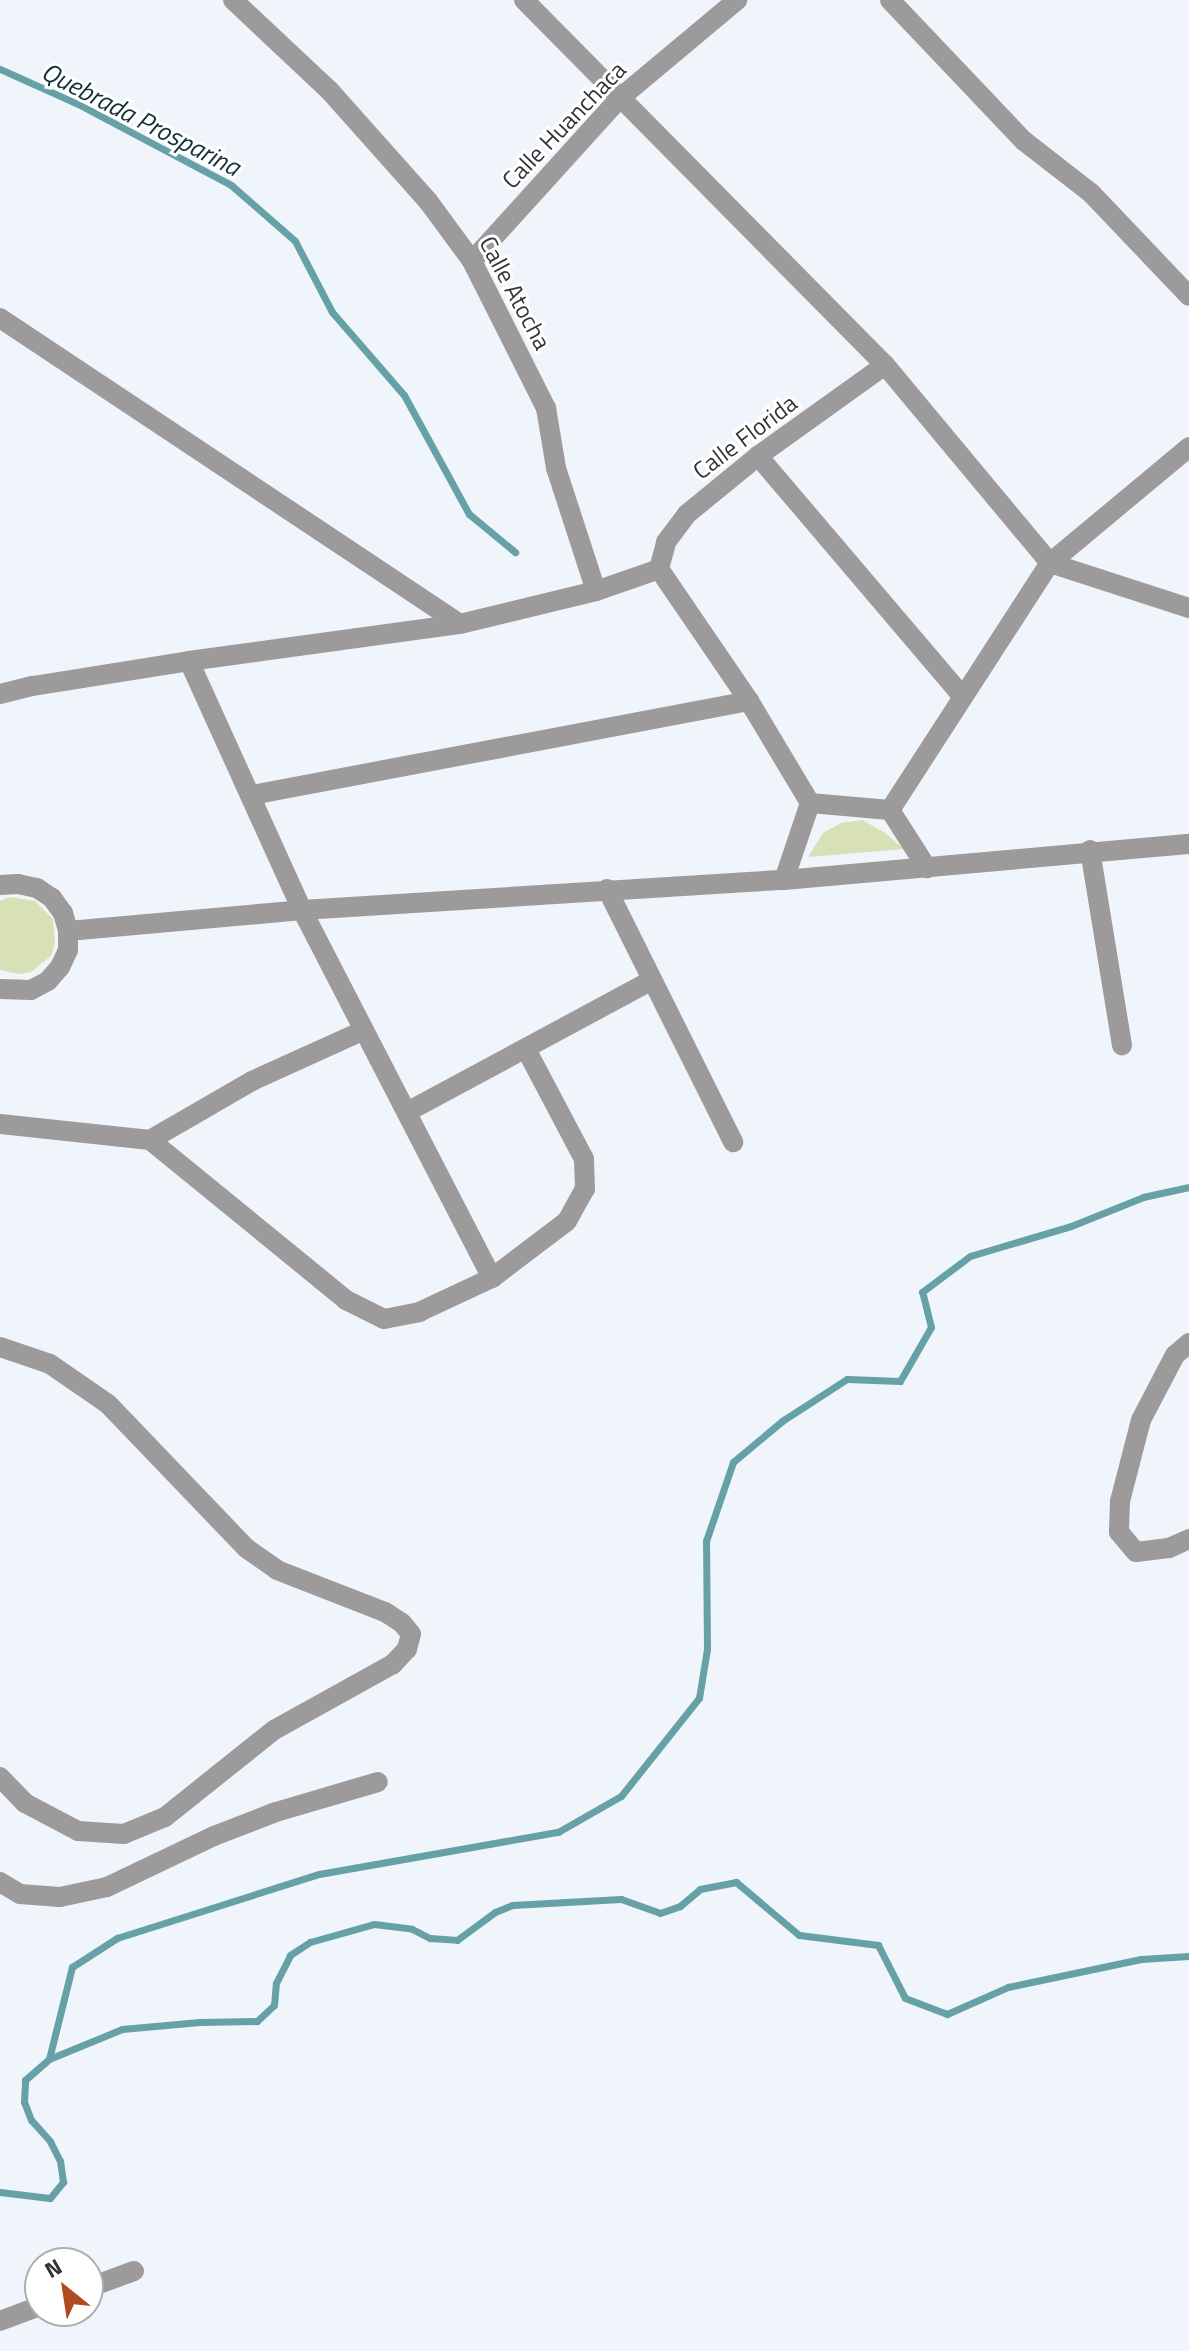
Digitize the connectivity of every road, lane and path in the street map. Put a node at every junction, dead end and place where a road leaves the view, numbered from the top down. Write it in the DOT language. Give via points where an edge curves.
graph roads {
  1 [pos="233,0"];
  2 [pos="524,0"];
  3 [pos="737,0"];
  4 [pos="890,0"];
  5 [pos="620,98"];
  6 [pos="472,261"];
  7 [pos="1189,296"];
  8 [pos="0,318"];
  9 [pos="885,365"];
  10 [pos="1189,447"];
  11 [pos="758,456"];
  12 [pos="1050,563"];
  13 [pos="659,569"];
  14 [pos="596,591"];
  15 [pos="1189,608"];
  16 [pos="460,624"];
  17 [pos="189,661"];
  18 [pos="0,694"];
  19 [pos="963,697"];
  20 [pos="749,701"];
  21 [pos="252,795"];
  22 [pos="810,803"];
  23 [pos="890,810"];
  24 [pos="1189,844"];
  25 [pos="1090,850"];
  26 [pos="927,868"];
  27 [pos="784,880"];
  28 [pos="0,885"];
  29 [pos="607,889"];
  30 [pos="302,910"];
  31 [pos="68,931"];
  32 [pos="650,981"];
  33 [pos="0,989"];
  34 [pos="362,1031"];
  35 [pos="1122,1045"];
  36 [pos="526,1049"];
  37 [pos="407,1112"];
  38 [pos="0,1124"];
  39 [pos="150,1140"];
  40 [pos="733,1142"];
  41 [pos="492,1278"];
  42 [pos="1189,1343"];
  43 [pos="0,1347"];
  44 [pos="1189,1539"];
  45 [pos="0,1777"];
  46 [pos="378,1782"];
  47 [pos="0,1882"];
  48 [pos="134,2271"];
  49 [pos="104,2282"];
  50 [pos="24,2312"];
  51 [pos="0,2321"];
  1 -- 6 [label="street, Calle Atocha" via="329,90 428,201"];
  2 -- 5 [label="street"];
  3 -- 5 [label="street, Calle Huanchaca"];
  4 -- 7 [label="street" via="1024,141 1091,193"];
  5 -- 6 [label="street, Calle Huanchaca"];
  5 -- 9 [label="street"];
  6 -- 14 [label="street, Calle Atocha" via="546,408 556,468"];
  8 -- 16 [label="street"];
  9 -- 11 [label="street, Calle Florida"];
  9 -- 12 [label="street"];
  10 -- 12 [label="street"];
  11 -- 13 [label="street, Calle Florida" via="687,514 666,542"];
  11 -- 19 [label="street"];
  12 -- 15 [label="street"];
  12 -- 19 [label="street"];
  13 -- 14 [label="street"];
  13 -- 20 [label="street"];
  14 -- 16 [label="street"];
  16 -- 17 [label="street"];
  17 -- 18 [label="street"];
  17 -- 21 [label="street"];
  19 -- 23 [label="street"];
  20 -- 21 [label="street"];
  20 -- 22 [label="street"];
  21 -- 30 [label="street"];
  22 -- 23 [label="street"];
  22 -- 27 [label="street"];
  23 -- 26 [label="street"];
  24 -- 25 [label="street"];
  25 -- 26 [label="street"];
  25 -- 35 [label="street"];
  26 -- 27 [label="street"];
  27 -- 29 [label="street"];
  28 -- 31 [label="street" via="37,888 52,898"];
  29 -- 30 [label="street"];
  29 -- 32 [label="street"];
  30 -- 31 [label="street"];
  30 -- 34 [label="street"];
  31 -- 33 [label="street" via="68,950 48,981 31,990"];
  32 -- 36 [label="street"];
  32 -- 40 [label="street"];
  34 -- 37 [label="street"];
  34 -- 39 [label="street" via="252,1081"];
  36 -- 37 [label="street"];
  36 -- 41 [label="street" via="584,1159 585,1189 567,1221"];
  37 -- 41 [label="street"];
  38 -- 39 [label="street"];
  39 -- 41 [label="street" via="346,1300 384,1319 419,1312"];
  42 -- 44 [label="street" via="1175,1355 1141,1420 1120,1501 1119,1532 1136,1552"];
  43 -- 45 [label="street" via="50,1364 108,1404 246,1548 277,1570 385,1612 411,1634 407,1649 393,1664 274,1730 165,1817 124,1834 78,1831 25,1803"];
  46 -- 47 [label="street" via="226,1831 107,1887 60,1897 20,1894"];
  48 -- 49 [label="street"];
  50 -- 51 [label="street"];
}
